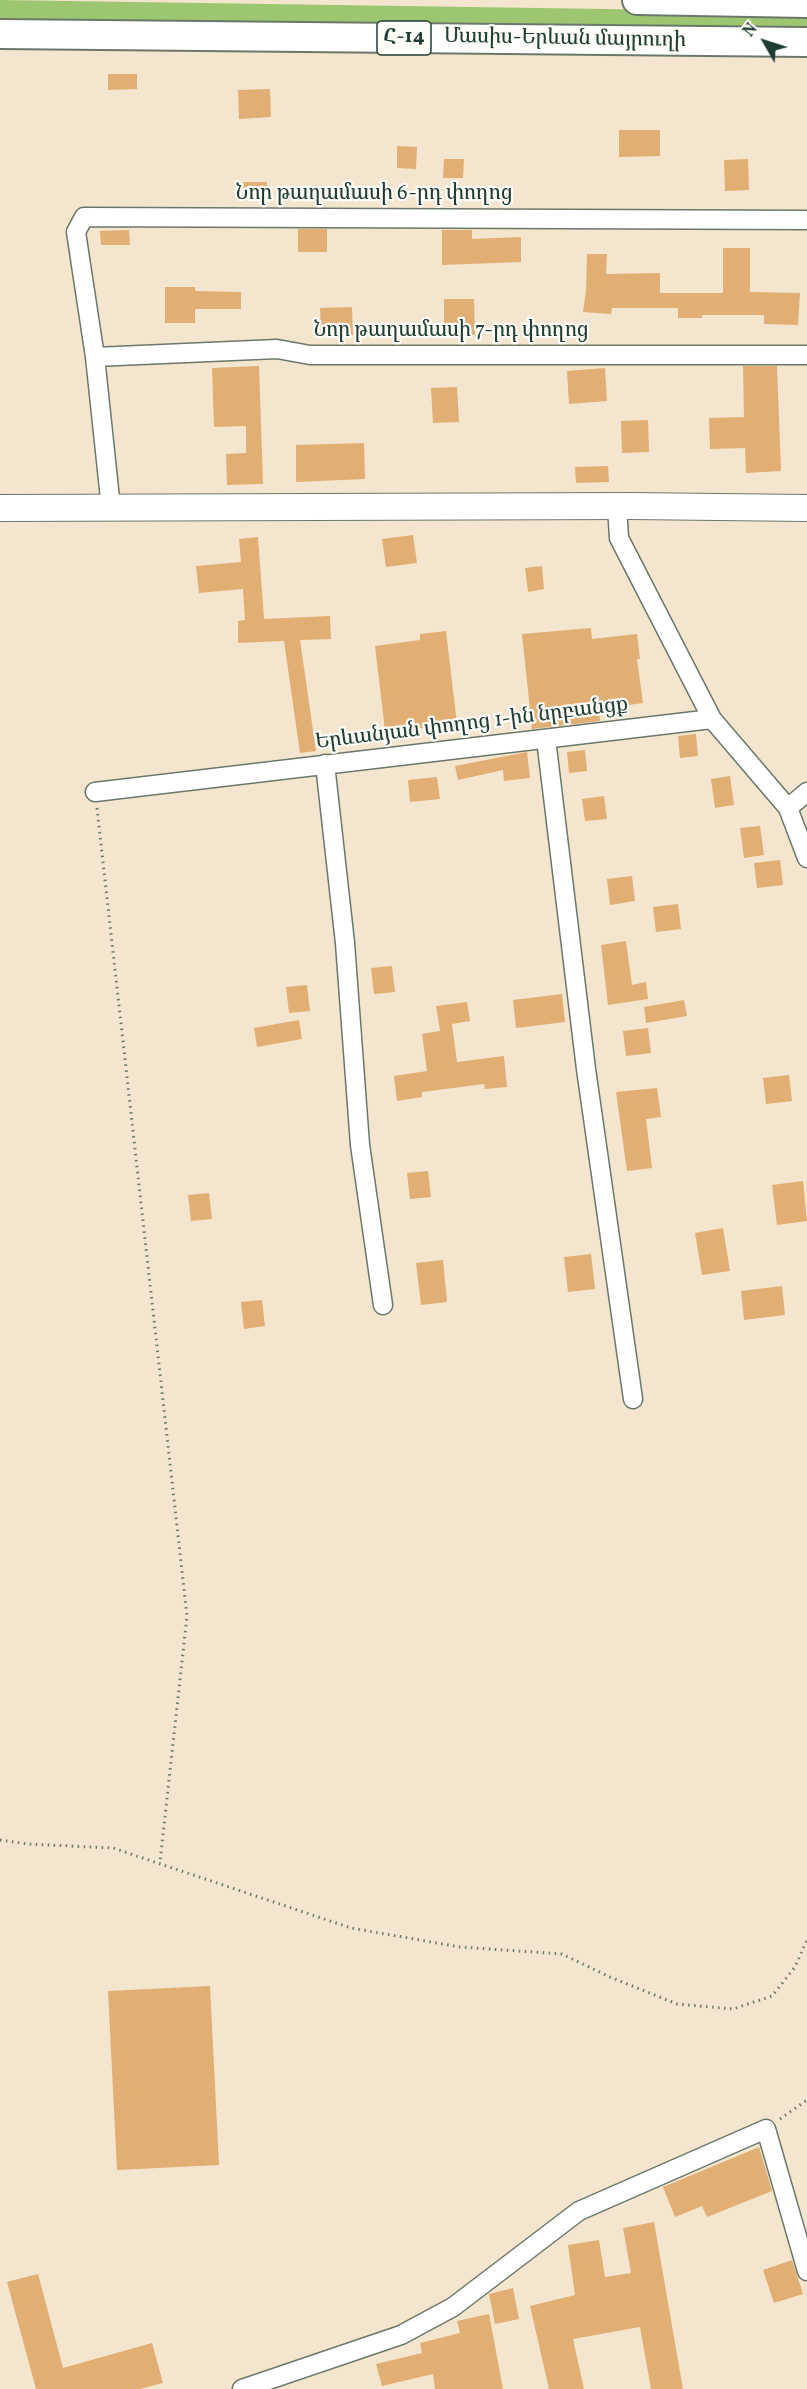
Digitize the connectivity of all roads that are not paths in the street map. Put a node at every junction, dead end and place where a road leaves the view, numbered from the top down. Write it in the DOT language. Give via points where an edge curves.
graph roads {
  1 [pos="637,0"];
  2 [pos="807,3"];
  3 [pos="0,34"];
  4 [pos="807,42"];
  5 [pos="807,219"];
  6 [pos="807,355"];
  7 [pos="95,357"];
  8 [pos="617,506"];
  9 [pos="0,508"];
  10 [pos="111,508"];
  11 [pos="807,508"];
  12 [pos="712,719"];
  13 [pos="546,739"];
  14 [pos="325,764"];
  15 [pos="95,792"];
  16 [pos="807,792"];
  17 [pos="788,808"];
  18 [pos="807,858"];
  19 [pos="383,1305"];
  20 [pos="633,1399"];
  21 [pos="807,2271"];
  22 [pos="242,2389"];
  1 -- 2 [label="main road, Մասիս-Երևան մայրուղի"];
  3 -- 4 [label="main road, Մասիս-Երևան մայրուղի / Հ-14"];
  5 -- 7 [label="street, Նոր թաղամասի 6-րդ փողոց" via="84,217 76,232"];
  6 -- 7 [label="street, Նոր թաղամասի 7-րդ փողոց" via="310,355 277,350"];
  7 -- 10 [label="street"];
  8 -- 10 [label="main road"];
  8 -- 11 [label="main road"];
  8 -- 12 [label="street" via="619,538"];
  9 -- 10 [label="main road"];
  12 -- 13 [label="street, Երևանյան փողոց 1-ին նրբանցք"];
  12 -- 17 [label="street"];
  13 -- 14 [label="street, Երևանյան փողոց 1-ին նրբանցք"];
  13 -- 20 [label="street" via="586,1069"];
  14 -- 15 [label="street, Երևանյան փողոց 1-ին նրբանցք"];
  14 -- 19 [label="street" via="345,943 360,1145"];
  16 -- 17 [label="street"];
  17 -- 18 [label="street"];
  21 -- 22 [label="street" via="766,2129 579,2211 453,2307 401,2336"];
}
